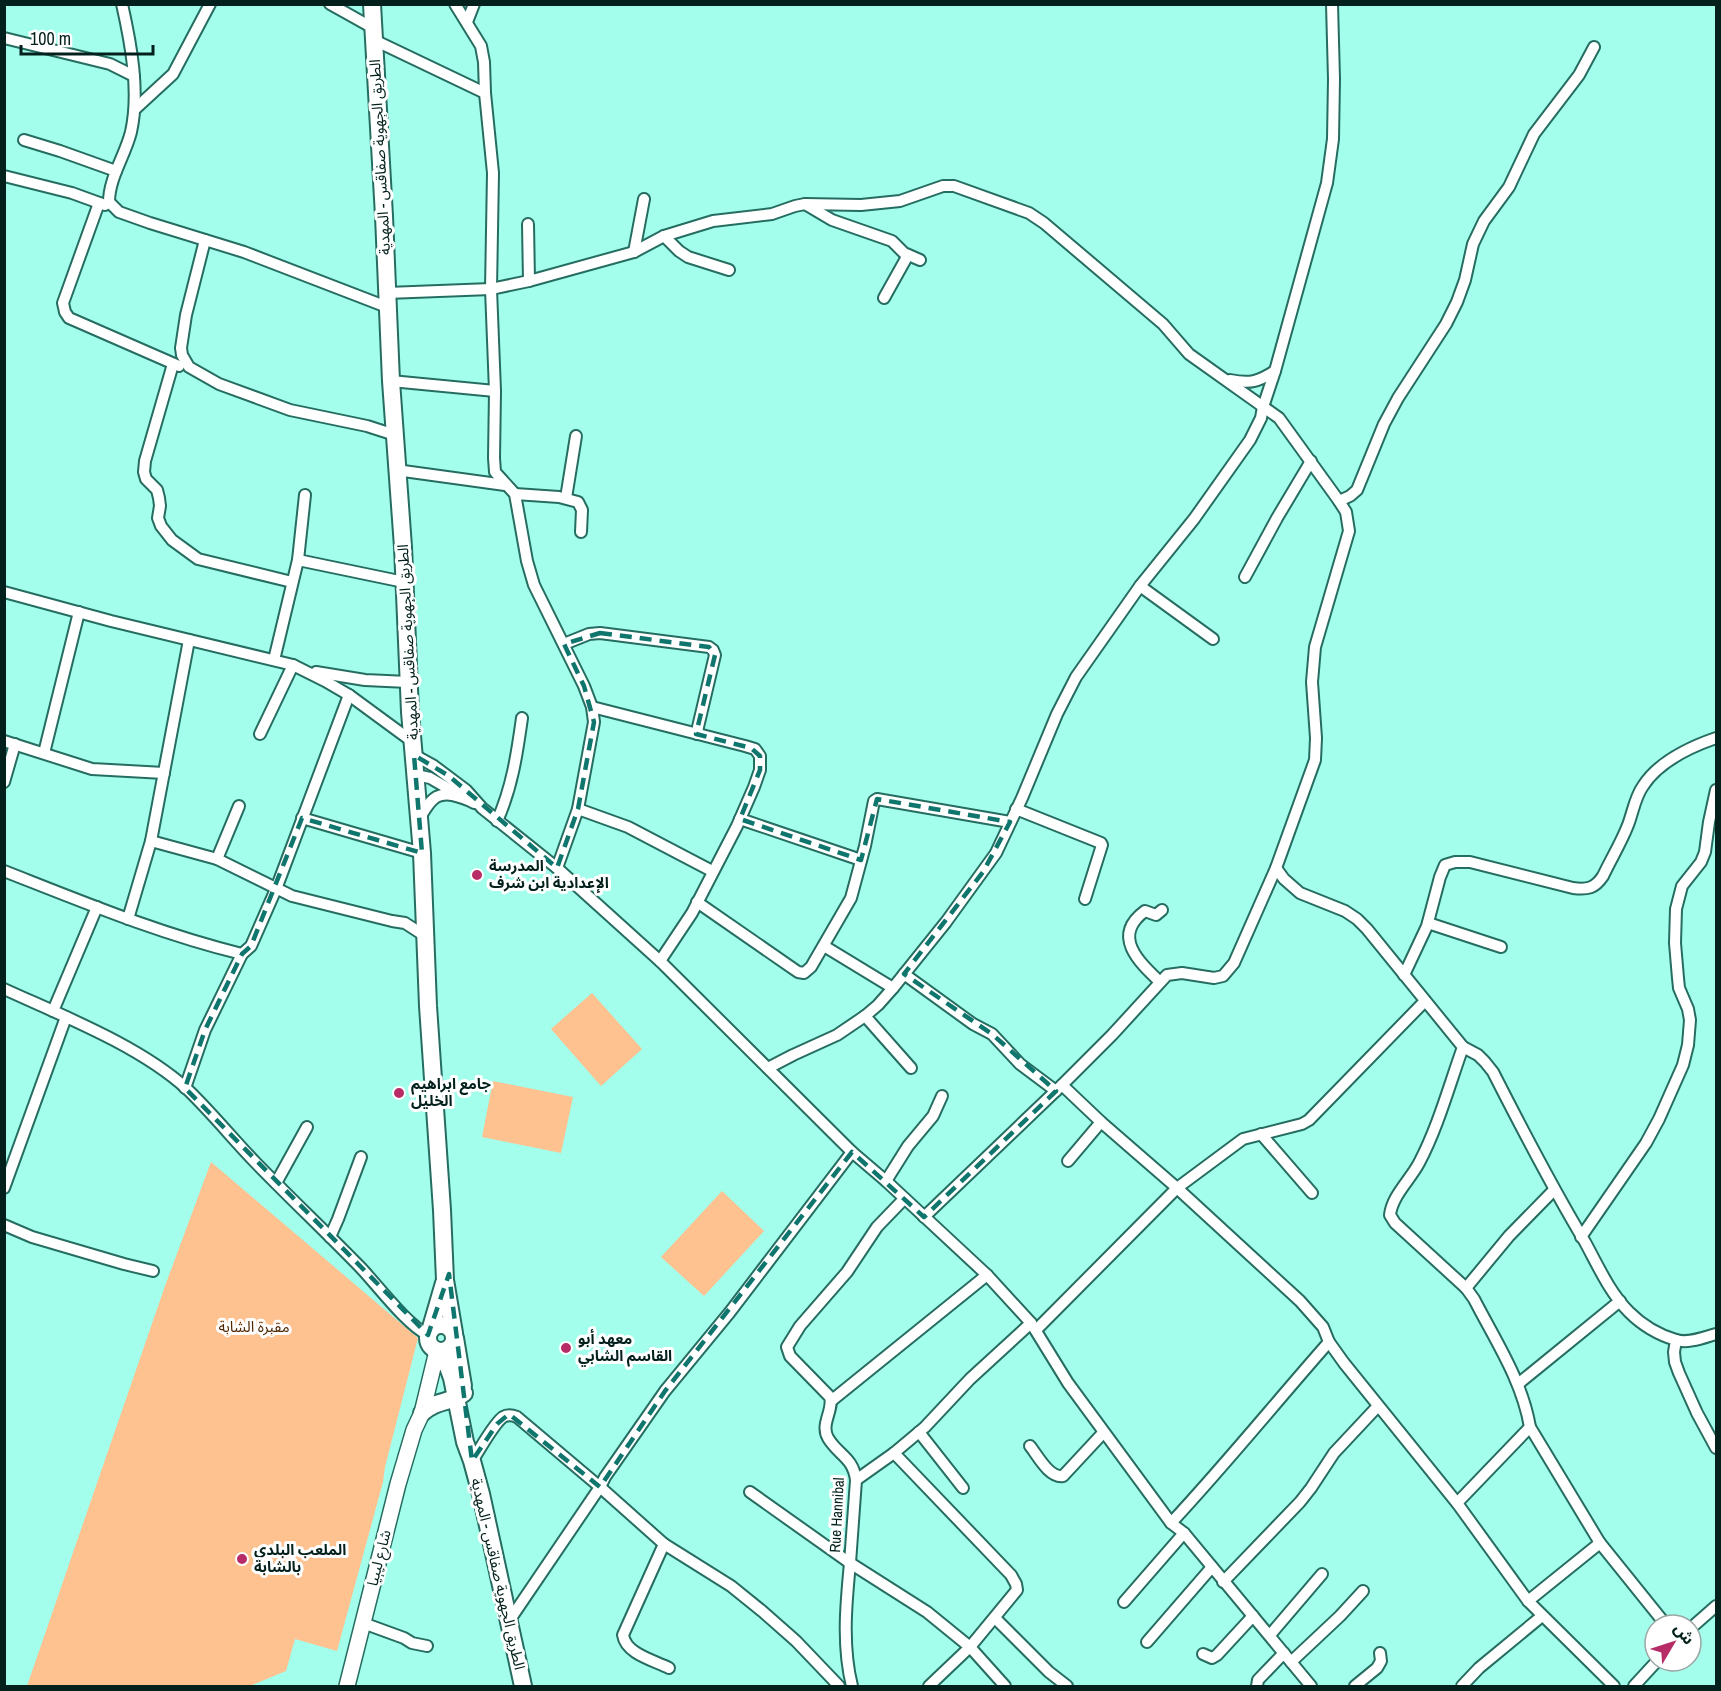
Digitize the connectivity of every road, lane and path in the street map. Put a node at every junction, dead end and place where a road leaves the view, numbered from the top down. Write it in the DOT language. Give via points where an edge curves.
graph roads {
  1 [pos="122,4"];
  2 [pos="210,4"];
  3 [pos="330,4"];
  4 [pos="372,4"];
  5 [pos="455,4"];
  6 [pos="474,4"];
  7 [pos="1332,4"];
  8 [pos="467,22"];
  9 [pos="373,34"];
  10 [pos="4,38"];
  11 [pos="1594,47"];
  12 [pos="134,76"];
  13 [pos="485,93"];
  14 [pos="135,109"];
  15 [pos="24,140"];
  16 [pos="116,171"];
  17 [pos="4,176"];
  18 [pos="644,199"];
  19 [pos="99,203"];
  20 [pos="805,204"];
  21 [pos="114,208"];
  22 [pos="528,224"];
  23 [pos="664,236"];
  24 [pos="205,240"];
  25 [pos="634,252"];
  26 [pos="908,255"];
  27 [pos="920,260"];
  28 [pos="729,270"];
  29 [pos="528,281"];
  30 [pos="491,288"];
  31 [pos="884,298"];
  32 [pos="387,300"];
  33 [pos="173,364"];
  34 [pos="1275,371"];
  35 [pos="197,372"];
  36 [pos="1226,380"];
  37 [pos="391,381"];
  38 [pos="495,391"];
  39 [pos="1263,407"];
  40 [pos="395,435"];
  41 [pos="576,436"];
  42 [pos="1311,461"];
  43 [pos="396,470"];
  44 [pos="505,485"];
  45 [pos="515,494"];
  46 [pos="306,495"];
  47 [pos="566,498"];
  48 [pos="1339,501"];
  49 [pos="581,532"];
  50 [pos="298,560"];
  51 [pos="1245,577"];
  52 [pos="292,582"];
  53 [pos="404,582"];
  54 [pos="1140,586"];
  55 [pos="4,592"];
  56 [pos="79,612"];
  57 [pos="1213,639"];
  58 [pos="189,640"];
  59 [pos="564,644"];
  60 [pos="274,660"];
  61 [pos="293,665"];
  62 [pos="304,670"];
  63 [pos="408,682"];
  64 [pos="349,695"];
  65 [pos="592,707"];
  66 [pos="522,718"];
  67 [pos="260,734"];
  68 [pos="698,734"];
  69 [pos="1716,738"];
  70 [pos="10,742"];
  71 [pos="413,748"];
  72 [pos="44,753"];
  73 [pos="164,773"];
  74 [pos="416,775"];
  75 [pos="4,782"];
  76 [pos="1716,790"];
  77 [pos="465,798"];
  78 [pos="239,806"];
  79 [pos="482,808"];
  80 [pos="578,809"];
  81 [pos="1016,809"];
  82 [pos="302,818"];
  83 [pos="419,819"];
  84 [pos="740,819"];
  85 [pos="497,821"];
  86 [pos="1010,822"];
  87 [pos="151,841"];
  88 [pos="422,853"];
  89 [pos="217,859"];
  90 [pos="861,860"];
  91 [pos="558,868"];
  92 [pos="1276,868"];
  93 [pos="4,871"];
  94 [pos="712,871"];
  95 [pos="276,889"];
  96 [pos="1085,899"];
  97 [pos="697,902"];
  98 [pos="97,907"];
  99 [pos="1162,910"];
  100 [pos="128,919"];
  101 [pos="1428,922"];
  102 [pos="425,936"];
  103 [pos="824,946"];
  104 [pos="1501,947"];
  105 [pos="242,954"];
  106 [pos="660,961"];
  107 [pos="904,974"];
  108 [pos="1404,975"];
  109 [pos="1160,982"];
  110 [pos="892,988"];
  111 [pos="4,989"];
  112 [pos="1425,1001"];
  113 [pos="53,1011"];
  114 [pos="865,1016"];
  115 [pos="66,1017"];
  116 [pos="1463,1047"];
  117 [pos="768,1068"];
  118 [pos="911,1068"];
  119 [pos="185,1088"];
  120 [pos="1059,1088"];
  121 [pos="942,1096"];
  122 [pos="1101,1122"];
  123 [pos="308,1127"];
  124 [pos="1261,1134"];
  125 [pos="852,1152"];
  126 [pos="361,1157"];
  127 [pos="1068,1161"];
  128 [pos="886,1181"];
  129 [pos="276,1183"];
  130 [pos="4,1188"];
  131 [pos="1177,1188"];
  132 [pos="1554,1190"];
  133 [pos="1312,1193"];
  134 [pos="904,1199"];
  135 [pos="924,1217"];
  136 [pos="4,1225"];
  137 [pos="330,1237"];
  138 [pos="1581,1237"];
  139 [pos="153,1270"];
  140 [pos="987,1275"];
  141 [pos="445,1280"];
  142 [pos="1466,1288"];
  143 [pos="1620,1301"];
  144 [pos="1034,1327"];
  145 [pos="1716,1334"];
  146 [pos="454,1335"];
  147 [pos="1676,1340"];
  148 [pos="431,1341"];
  149 [pos="1329,1342"];
  150 [pos="1518,1384"];
  151 [pos="460,1396"];
  152 [pos="831,1401"];
  153 [pos="1378,1406"];
  154 [pos="422,1413"];
  155 [pos="1530,1426"];
  156 [pos="414,1430"];
  157 [pos="919,1432"];
  158 [pos="1103,1433"];
  159 [pos="1030,1446"];
  160 [pos="1716,1448"];
  161 [pos="894,1453"];
  162 [pos="472,1461"];
  163 [pos="856,1480"];
  164 [pos="600,1487"];
  165 [pos="963,1488"];
  166 [pos="750,1492"];
  167 [pos="1457,1503"];
  168 [pos="1171,1523"];
  169 [pos="1184,1533"];
  170 [pos="1600,1543"];
  171 [pos="664,1544"];
  172 [pos="850,1563"];
  173 [pos="1212,1567"];
  174 [pos="1322,1574"];
  175 [pos="1223,1582"];
  176 [pos="1363,1591"];
  177 [pos="1528,1601"];
  178 [pos="1124,1602"];
  179 [pos="1716,1606"];
  180 [pos="1656,1613"];
  181 [pos="1253,1616"];
  182 [pos="1542,1616"];
  183 [pos="1703,1617"];
  184 [pos="996,1618"];
  185 [pos="509,1621"];
  186 [pos="363,1623"];
  187 [pos="1270,1635"];
  188 [pos="1147,1642"];
  189 [pos="427,1646"];
  190 [pos="970,1647"];
  191 [pos="1380,1653"];
  192 [pos="1203,1654"];
  193 [pos="1288,1658"];
  194 [pos="669,1668"];
  195 [pos="1646,1673"];
  196 [pos="346,1686"];
  197 [pos="526,1686"];
  198 [pos="839,1686"];
  199 [pos="852,1686"];
  200 [pos="929,1686"];
  201 [pos="1005,1686"];
  202 [pos="1067,1686"];
  203 [pos="1257,1686"];
  204 [pos="1311,1686"];
  205 [pos="1355,1686"];
  206 [pos="1462,1686"];
  207 [pos="1614,1686"];
  208 [pos="1634,1686"];
  1 -- 12 [label="street"];
  2 -- 14 [label="street" via="173,74"];
  3 -- 9 [label="street"];
  4 -- 9 [label="main road, الطريق الجهوية صفاقس - المهدية"];
  5 -- 8 [label="street"];
  6 -- 8 [label="street"];
  7 -- 34 [label="street" via="1333,139 1327,183"];
  8 -- 13 [label="street" via="481,46"];
  9 -- 13 [label="street"];
  9 -- 32 [label="main road, الطريق الجهوية صفاقس - المهدية"];
  10 -- 12 [label="street" via="110,64"];
  11 -- 48 [label="street" via="1579,75 1534,134 1509,187 1484,221 1473,244 1462,291 1446,324 1394,405 1357,490"];
  12 -- 14 [label="street"];
  13 -- 30 [label="street" via="493,173"];
  14 -- 16 [label="street"];
  15 -- 16 [label="street"];
  16 -- 21 [label="street" via="109,196"];
  17 -- 19 [label="street"];
  18 -- 25 [label="street"];
  19 -- 21 [label="street"];
  19 -- 33 [label="street" via="65,296 64,312 69,318"];
  20 -- 23 [label="street" via="772,214 713,221"];
  20 -- 26 [label="street" via="832,220 892,241"];
  20 -- 36 [label="street" via="900,201 948,185 1029,213 1163,324 1190,354"];
  21 -- 24 [label="street"];
  22 -- 29 [label="street"];
  23 -- 25 [label="street"];
  23 -- 28 [label="street" via="688,257"];
  24 -- 32 [label="street"];
  24 -- 35 [label="street" via="181,348 189,367"];
  25 -- 29 [label="street"];
  26 -- 27 [label="street"];
  26 -- 31 [label="street"];
  29 -- 30 [label="street"];
  30 -- 32 [label="street"];
  30 -- 38 [label="street"];
  32 -- 37 [label="main road, الطريق الجهوية صفاقس - المهدية"];
  33 -- 35 [label="street"];
  33 -- 52 [label="street" via="144,472 157,490 161,526 172,540 198,559"];
  34 -- 36 [label="street" via="1260,381"];
  34 -- 39 [label="street"];
  35 -- 40 [label="street" via="290,410"];
  36 -- 39 [label="street"];
  37 -- 38 [label="street"];
  37 -- 40 [label="main road, الطريق الجهوية صفاقس - المهدية"];
  38 -- 44 [label="street" via="495,472"];
  39 -- 42 [label="street" via="1279,418"];
  39 -- 54 [label="street" via="1250,440"];
  40 -- 43 [label="main road, الطريق الجهوية صفاقس - المهدية"];
  41 -- 47 [label="street"];
  42 -- 48 [label="street"];
  42 -- 51 [label="street"];
  43 -- 44 [label="street"];
  43 -- 53 [label="main road, الطريق الجهوية صفاقس - المهدية"];
  44 -- 45 [label="street"];
  45 -- 47 [label="street"];
  45 -- 59 [label="street" via="534,585"];
  46 -- 50 [label="street"];
  47 -- 49 [label="street" via="582,507"];
  48 -- 92 [label="street" via="1346,512 1349,531 1314,654 1316,754"];
  50 -- 52 [label="street"];
  50 -- 53 [label="street"];
  52 -- 60 [label="street"];
  53 -- 63 [label="main road, الطريق الجهوية صفاقس - المهدية"];
  54 -- 57 [label="street"];
  54 -- 81 [label="street" via="1076,677"];
  55 -- 56 [label="street"];
  56 -- 58 [label="street"];
  56 -- 72 [label="street"];
  58 -- 60 [label="street"];
  58 -- 73 [label="street"];
  59 -- 65 [label="street"];
  59 -- 68 [label="street" via="600,633 709,647 715,655"];
  60 -- 61 [label="street"];
  61 -- 62 [label="street"];
  61 -- 67 [label="street"];
  62 -- 63 [label="street"];
  62 -- 64 [label="street"];
  63 -- 71 [label="main road, الطريق الجهوية صفاقس - المهدية"];
  64 -- 71 [label="street"];
  64 -- 82 [label="street"];
  65 -- 68 [label="street"];
  65 -- 80 [label="street" via="594,722"];
  66 -- 85 [label="street" via="516,762"];
  68 -- 84 [label="street" via="755,749 760,756 760,770"];
  69 -- 101 [label="street" via="1687,750 1648,779 1595,886 1584,890 1480,864 1455,862 1445,865 1442,871"];
  70 -- 72 [label="street"];
  70 -- 75 [label="street"];
  71 -- 74 [label="main road, الطريق الجهوية صفاقس - المهدية"];
  71 -- 79 [label="street" via="466,790"];
  72 -- 73 [label="street" via="92,769"];
  73 -- 87 [label="street"];
  74 -- 77 [label="street" via="430,778"];
  74 -- 83 [label="main road, الطريق الجهوية صفاقس - المهدية"];
  76 -- 138 [label="street" via="1705,852 1685,879 1676,909 1674,936 1679,988 1690,1020 1683,1065 1646,1143"];
  77 -- 79 [label="street"];
  77 -- 83 [label="street" via="443,794 434,798"];
  78 -- 89 [label="street"];
  79 -- 85 [label="street"];
  80 -- 91 [label="street"];
  80 -- 94 [label="street" via="628,827"];
  81 -- 86 [label="street"];
  81 -- 96 [label="street" via="1101,843"];
  82 -- 88 [label="street"];
  82 -- 95 [label="street"];
  83 -- 88 [label="main road, الطريق الجهوية صفاقس - المهدية"];
  84 -- 90 [label="street"];
  84 -- 94 [label="street"];
  85 -- 91 [label="street"];
  86 -- 90 [label="street" via="877,799"];
  86 -- 107 [label="street" via="996,854"];
  87 -- 89 [label="street"];
  87 -- 100 [label="street"];
  88 -- 102 [label="main road, الطريق الجهوية صفاقس - المهدية"];
  89 -- 95 [label="street"];
  90 -- 103 [label="street" via="851,898"];
  91 -- 106 [label="street"];
  92 -- 108 [label="street" via="1300,893 1357,919"];
  92 -- 109 [label="street" via="1234,963 1223,976 1174,973"];
  93 -- 98 [label="street"];
  94 -- 97 [label="street"];
  95 -- 102 [label="street" via="405,923"];
  95 -- 105 [label="street" via="251,946"];
  97 -- 103 [label="street" via="798,972 808,971"];
  97 -- 106 [label="street"];
  98 -- 100 [label="street"];
  98 -- 113 [label="street"];
  99 -- 109 [label="street" via="1156,915 1145,911 1129,931 1129,947"];
  100 -- 105 [label="street"];
  101 -- 104 [label="street"];
  101 -- 108 [label="street"];
  102 -- 141 [label="main road, الطريق الجهوية صفاقس - المهدية"];
  103 -- 110 [label="street"];
  105 -- 119 [label="street" via="205,1030"];
  106 -- 117 [label="street"];
  107 -- 110 [label="street"];
  107 -- 120 [label="street" via="992,1034 1020,1064"];
  108 -- 112 [label="street"];
  109 -- 120 [label="street"];
  110 -- 114 [label="street"];
  111 -- 113 [label="street"];
  112 -- 116 [label="street"];
  112 -- 124 [label="street" via="1309,1120"];
  113 -- 115 [label="street"];
  114 -- 117 [label="street" via="837,1035"];
  114 -- 118 [label="street"];
  115 -- 119 [label="street" via="148,1060"];
  115 -- 130 [label="street"];
  116 -- 132 [label="street" via="1478,1055 1492,1072"];
  116 -- 142 [label="street" via="1425,1150 1394,1201 1390,1215"];
  117 -- 125 [label="street"];
  119 -- 129 [label="street"];
  120 -- 122 [label="street"];
  120 -- 135 [label="street"];
  121 -- 128 [label="street" via="933,1116"];
  122 -- 127 [label="street"];
  122 -- 131 [label="street"];
  123 -- 129 [label="street"];
  124 -- 131 [label="street" via="1244,1139"];
  124 -- 133 [label="street"];
  125 -- 128 [label="street"];
  125 -- 164 [label="street" via="665,1391"];
  126 -- 137 [label="street"];
  128 -- 134 [label="street"];
  129 -- 137 [label="street"];
  131 -- 144 [label="street"];
  131 -- 149 [label="street" via="1300,1301 1323,1328"];
  132 -- 138 [label="street"];
  132 -- 142 [label="street"];
  134 -- 135 [label="street"];
  134 -- 152 [label="street" via="877,1227 847,1272 788,1343 790,1356"];
  135 -- 140 [label="street"];
  136 -- 139 [label="street" via="32,1237"];
  137 -- 148 [label="street"];
  138 -- 143 [label="street"];
  140 -- 144 [label="street"];
  140 -- 152 [label="street"];
  141 -- 146 [label="main road, الطريق الجهوية صفاقس - المهدية"];
  141 -- 148 [label="main road, الطريق الجهوية صفاقس - المهدية"];
  142 -- 150 [label="street"];
  143 -- 147 [label="street" via="1639,1321"];
  143 -- 150 [label="street"];
  144 -- 157 [label="street" via="965,1384"];
  144 -- 158 [label="street"];
  145 -- 147 [label="street"];
  146 -- 148 [label="main road" via="449,1349 441,1352"];
  146 -- 148 [label="main road" via="440,1324 432,1328"];
  146 -- 151 [label="main road, الطريق الجهوية صفاقس - المهدية"];
  147 -- 160 [label="street" via="1674,1352 1679,1373"];
  148 -- 151 [label="main road, الطريق الجهوية صفاقس - المهدية"];
  148 -- 154 [label="main road, شارع ليبيا"];
  148 -- 156 [label="main road, شارع ليبيا" via="414,1413"];
  149 -- 153 [label="street"];
  149 -- 168 [label="street"];
  150 -- 155 [label="street"];
  151 -- 154 [label="main road" via="436,1403"];
  151 -- 162 [label="main road, الطريق الجهوية صفاقس - المهدية" via="465,1442"];
  152 -- 163 [label="street, Rue Hannibal" via="825,1426 828,1437 849,1459"];
  153 -- 167 [label="street"];
  153 -- 175 [label="street" via="1334,1453 1300,1502"];
  154 -- 156 [label="main road, شارع ليبيا"];
  155 -- 167 [label="street"];
  155 -- 170 [label="street"];
  156 -- 186 [label="main road, شارع ليبيا"];
  157 -- 161 [label="street"];
  157 -- 165 [label="street"];
  158 -- 159 [label="street" via="1059,1477"];
  158 -- 168 [label="street"];
  161 -- 163 [label="street"];
  161 -- 184 [label="street" via="1011,1575 1017,1590"];
  162 -- 164 [label="street" via="502,1417 509,1414"];
  162 -- 185 [label="main road, الطريق الجهوية صفاقس - المهدية"];
  163 -- 172 [label="street, Rue Hannibal"];
  164 -- 171 [label="street"];
  164 -- 185 [label="street"];
  166 -- 172 [label="street"];
  167 -- 177 [label="street"];
  168 -- 169 [label="street"];
  169 -- 173 [label="street"];
  169 -- 178 [label="street"];
  170 -- 177 [label="street"];
  170 -- 180 [label="street"];
  171 -- 194 [label="street" via="623,1635 630,1649"];
  171 -- 198 [label="street" via="754,1604"];
  172 -- 190 [label="street" via="927,1612"];
  172 -- 199 [label="street, Rue Hannibal" via="846,1641"];
  173 -- 175 [label="street"];
  173 -- 188 [label="street"];
  174 -- 187 [label="street"];
  175 -- 181 [label="street"];
  176 -- 193 [label="street" via="1340,1616"];
  177 -- 182 [label="street"];
  179 -- 183 [label="street"];
  181 -- 187 [label="street"];
  181 -- 192 [label="street" via="1216,1655 1212,1658"];
  182 -- 206 [label="street"];
  182 -- 207 [label="street"];
  184 -- 190 [label="street"];
  184 -- 202 [label="street"];
  185 -- 197 [label="main road, الطريق الجهوية صفاقس - المهدية"];
  186 -- 189 [label="street"];
  186 -- 196 [label="main road, شارع ليبيا"];
  187 -- 193 [label="street"];
  190 -- 200 [label="street"];
  190 -- 201 [label="street"];
  191 -- 205 [label="street" via="1377,1668"];
  193 -- 203 [label="street" via="1258,1680"];
  193 -- 204 [label="street"];
  195 -- 208 [label="street"];
}
